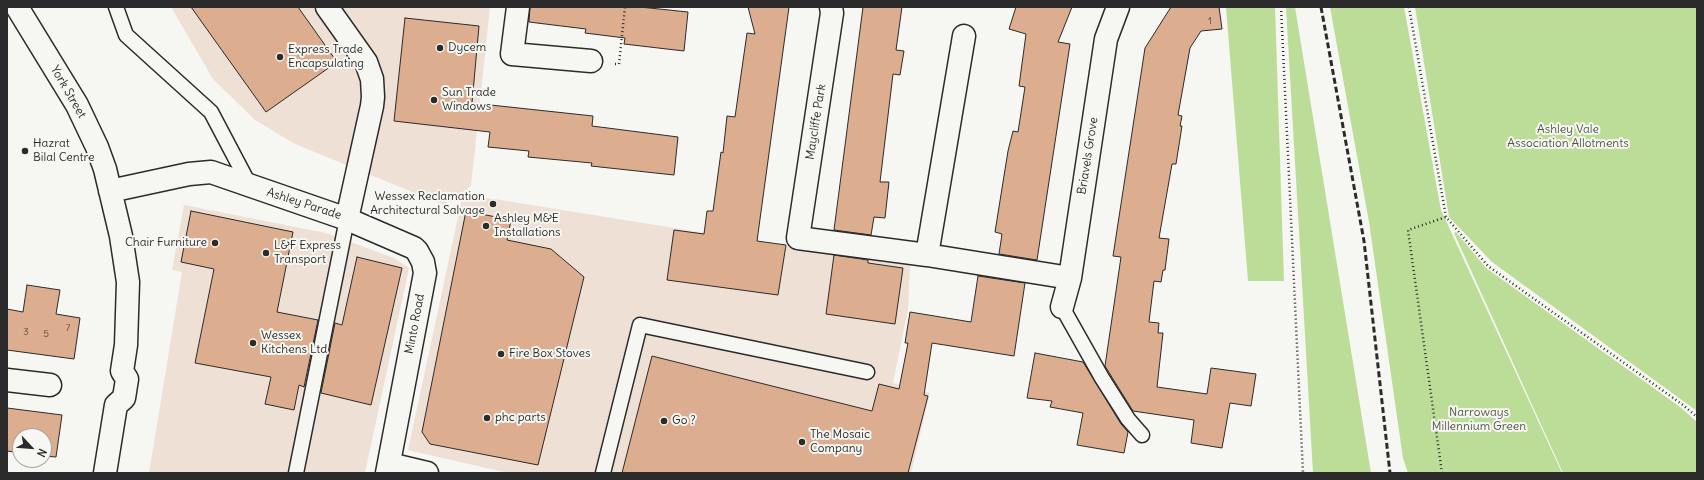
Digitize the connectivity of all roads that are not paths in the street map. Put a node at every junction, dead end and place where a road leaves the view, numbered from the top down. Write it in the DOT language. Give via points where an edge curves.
graph roads {
  1 [pos="17,7"];
  2 [pos="116,7"];
  3 [pos="327,7"];
  4 [pos="518,7"];
  5 [pos="831,7"];
  6 [pos="1118,7"];
  7 [pos="964,36"];
  8 [pos="591,61"];
  9 [pos="250,186"];
  10 [pos="110,191"];
  11 [pos="347,219"];
  12 [pos="927,255"];
  13 [pos="1070,278"];
  14 [pos="1062,307"];
  15 [pos="867,372"];
  16 [pos="7,380"];
  17 [pos="50,385"];
  18 [pos="1142,435"];
  19 [pos="388,468"];
  20 [pos="105,473"];
  21 [pos="296,473"];
  22 [pos="427,473"];
  23 [pos="604,473"];
  1 -- 10 [label="street, York Street" via="76,105 97,146 106,169"];
  2 -- 9 [label="lane" via="126,35 211,112"];
  3 -- 11 [label="street, Ashley Parade" via="366,62 372,79 372,106"];
  4 -- 8 [label="street" via="512,54"];
  5 -- 12 [label="street, Maycliffe Park" via="798,238"];
  6 -- 13 [label="street, Briavels Grove" via="1106,39"];
  7 -- 12 [label="street"];
  9 -- 10 [label="street, Ashley Parade" via="211,172 202,172"];
  9 -- 11 [label="street, Ashley Parade"];
  10 -- 20 [label="street, York Street" via="121,236 128,282 127,333 122,371 114,376 110,396 116,405"];
  11 -- 19 [label="street, Minto Road" via="414,248 425,267"];
  11 -- 21 [label="lane"];
  12 -- 13 [label="street"];
  13 -- 14 [label="street, Briavels Grove"];
  14 -- 18 [label="lane" via="1102,378 1128,419"];
  15 -- 23 [label="lane" via="640,325"];
  16 -- 17 [label="street"];
  19 -- 22 [label="street"];
}
